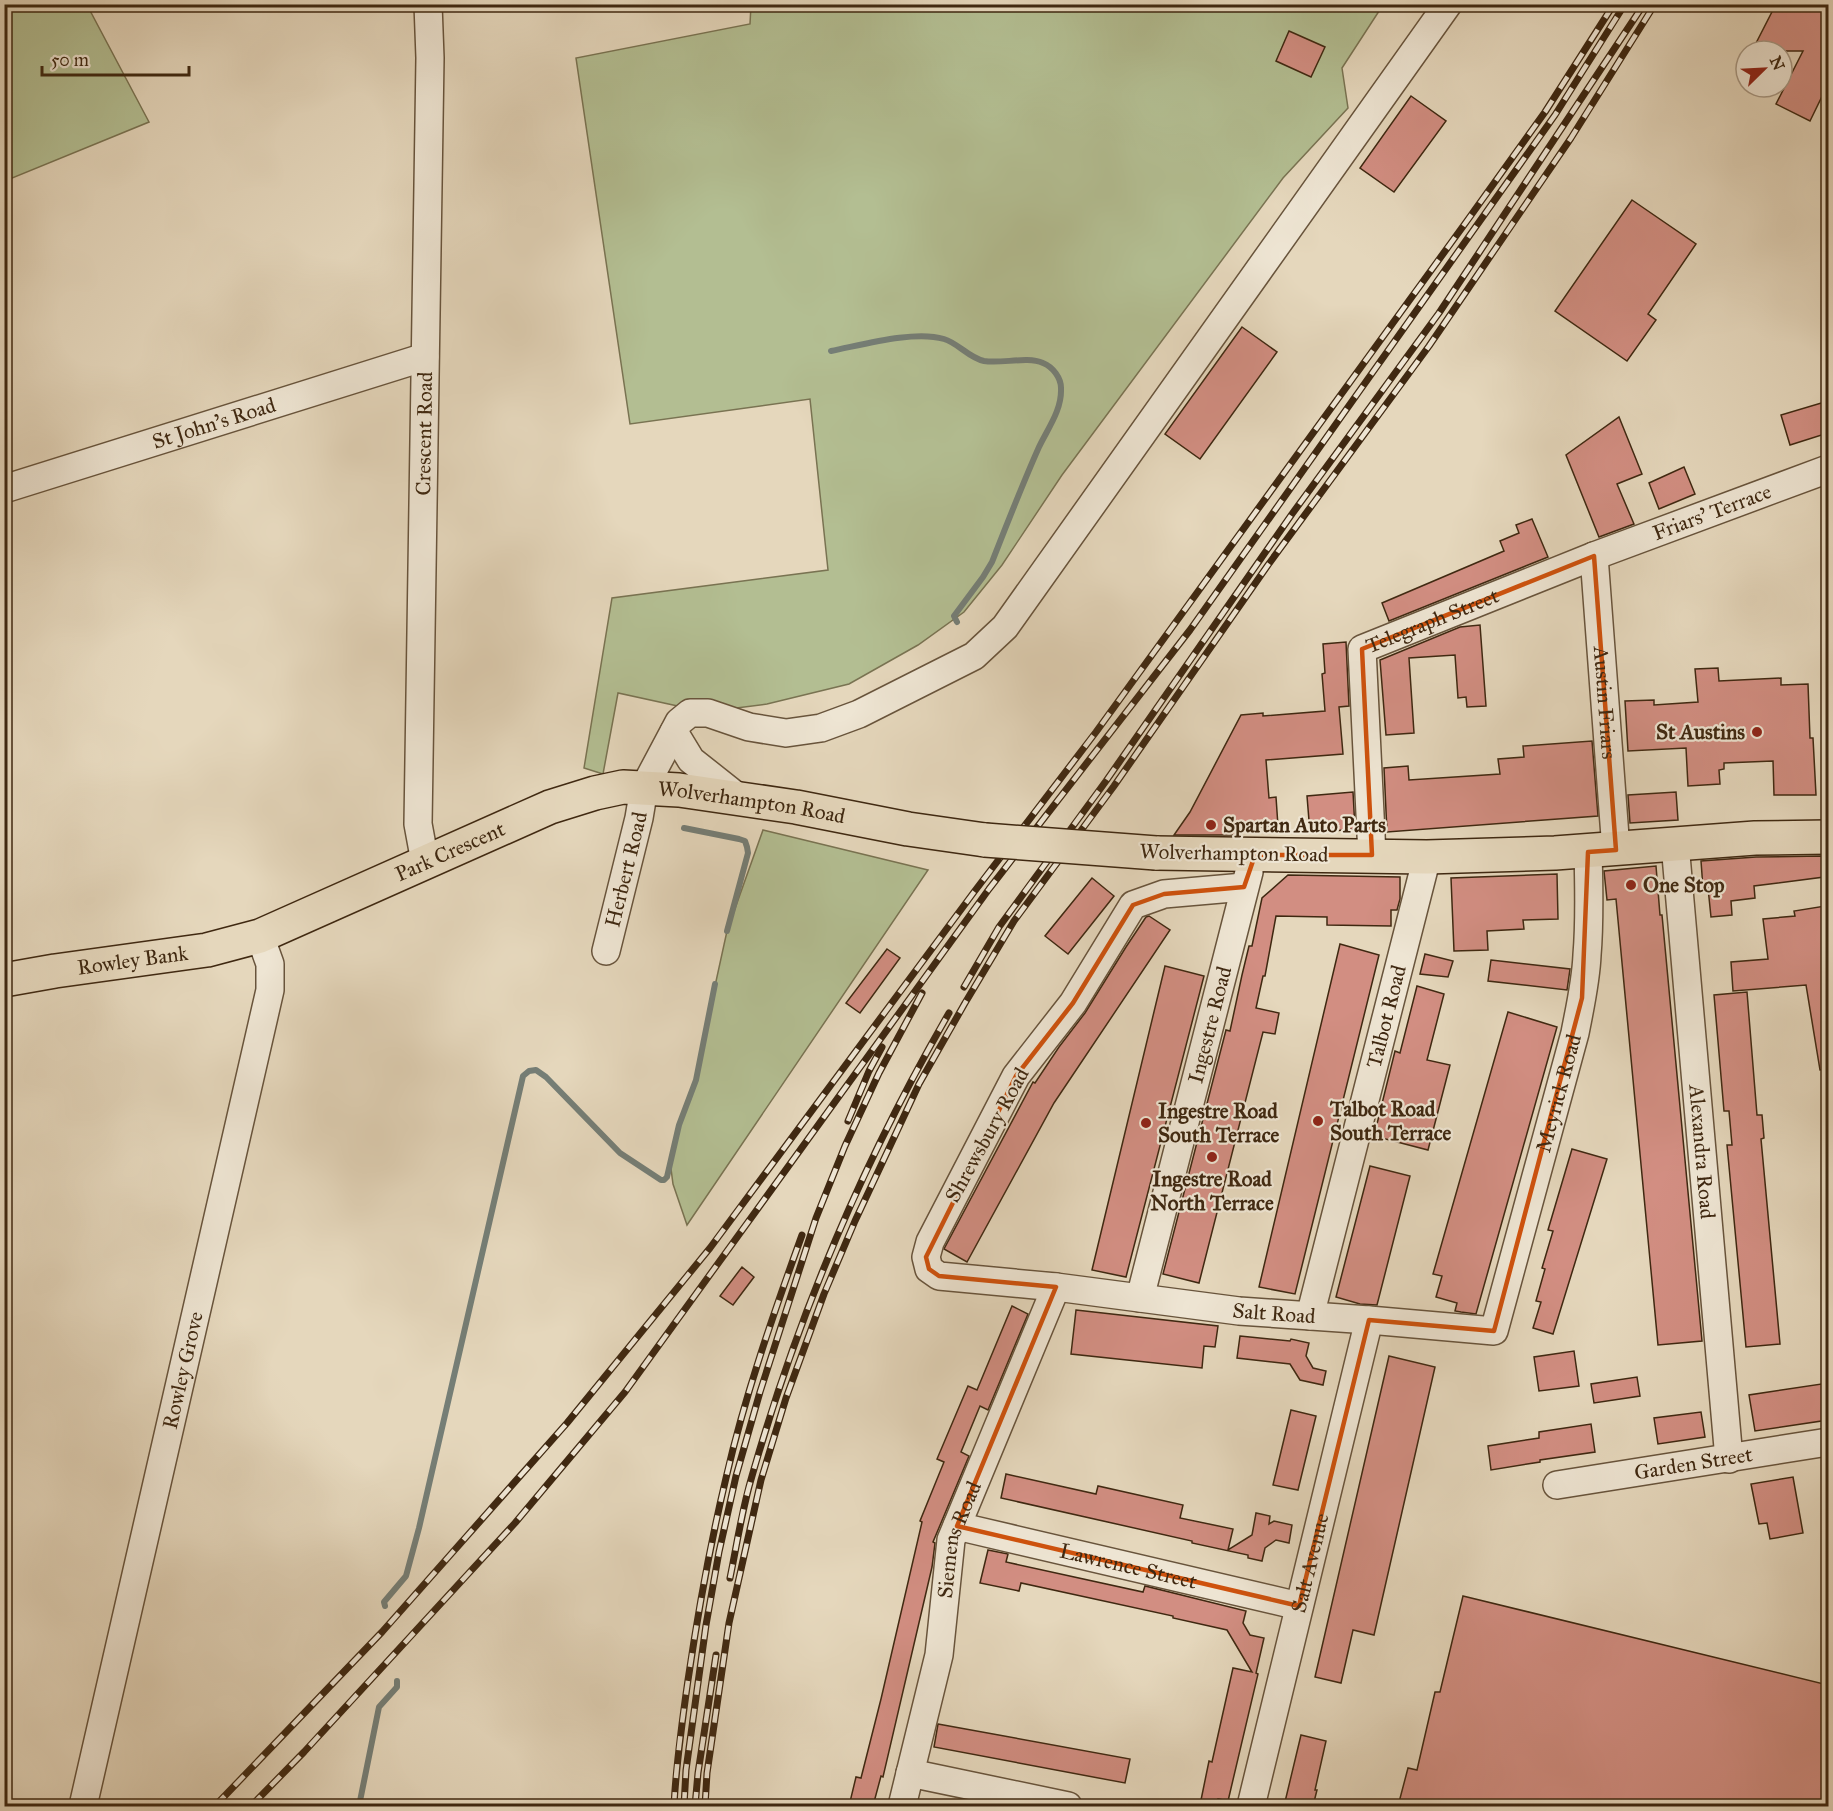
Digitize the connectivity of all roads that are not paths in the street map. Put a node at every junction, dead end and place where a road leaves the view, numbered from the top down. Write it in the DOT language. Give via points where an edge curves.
graph roads {
  1 [pos="428,4"];
  2 [pos="1448,4"];
  3 [pos="425,357"];
  4 [pos="1828,469"];
  5 [pos="4,489"];
  6 [pos="1594,556"];
  7 [pos="674,732"];
  8 [pos="644,788"];
  9 [pos="739,798"];
  10 [pos="1828,839"];
  11 [pos="1675,844"];
  12 [pos="1602,851"];
  13 [pos="1255,855"];
  14 [pos="1372,855"];
  15 [pos="1427,856"];
  16 [pos="425,862"];
  17 [pos="1244,887"];
  18 [pos="260,936"];
  19 [pos="606,951"];
  20 [pos="4,980"];
  21 [pos="1056,1287"];
  22 [pos="1140,1298"];
  23 [pos="1310,1316"];
  24 [pos="1369,1320"];
  25 [pos="1494,1331"];
  26 [pos="1828,1442"];
  27 [pos="1729,1458"];
  28 [pos="1557,1485"];
  29 [pos="957,1526"];
  30 [pos="1299,1606"];
  31 [pos="910,1773"];
  32 [pos="83,1806"];
  33 [pos="902,1806"];
  34 [pos="1068,1806"];
  35 [pos="1251,1806"];
  1 -- 3 [label="street, Crescent Road"];
  2 -- 7 [label="street, Herbert Road" via="1005,627 974,656 859,714 821,728 786,733 749,728 708,713 690,713"];
  3 -- 5 [label="street, St John's Road"];
  3 -- 16 [label="street, Crescent Road" via="418,824"];
  4 -- 6 [label="street, Friars' Terrace"];
  6 -- 12 [label="street, Austin Friars"];
  6 -- 14 [label="street, Telegraph Street" via="1362,650"];
  7 -- 8 [label="street, Herbert Road"];
  7 -- 9 [label="street" via="691,760"];
  8 -- 9 [label="highway, Wolverhampton Road"];
  8 -- 16 [label="highway, Park Crescent" via="623,787 550,807"];
  8 -- 19 [label="street, Herbert Road"];
  9 -- 13 [label="highway, Wolverhampton Road, bridge" via="908,830 985,840 1156,853"];
  10 -- 11 [label="highway, Wolverhampton Road" via="1755,838"];
  11 -- 12 [label="highway, Wolverhampton Road"];
  11 -- 27 [label="street, Alexandra Road"];
  12 -- 15 [label="highway, Wolverhampton Road"];
  12 -- 25 [label="street, Meyrick Road" via="1589,916 1575,1033"];
  13 -- 14 [label="highway, Wolverhampton Road"];
  13 -- 17 [label="street, Ingestre Road"];
  14 -- 15 [label="highway, Wolverhampton Road"];
  15 -- 23 [label="street, Talbot Road"];
  16 -- 18 [label="highway, Park Crescent"];
  17 -- 21 [label="street, Shrewsbury Road" via="1164,894 1133,905 1072,1003 1016,1076 930,1242 926,1257 929,1269 939,1276"];
  17 -- 22 [label="street, Ingestre Road"];
  18 -- 20 [label="highway, Rowley Bank" via="207,950"];
  18 -- 32 [label="street, Rowley Grove" via="270,964 270,990"];
  21 -- 22 [label="street, Salt Road"];
  21 -- 29 [label="street, Siemens Road"];
  22 -- 23 [label="street, Salt Road"];
  23 -- 24 [label="street, Salt Road"];
  24 -- 25 [label="street, Salt Road"];
  24 -- 30 [label="street, Salt Avenue"];
  26 -- 27 [label="street, Garden Street"];
  27 -- 28 [label="street, Garden Street"];
  29 -- 30 [label="street, Lawrence Street"];
  29 -- 31 [label="street, Siemens Road" via="951,1540 939,1655"];
  30 -- 35 [label="street, Salt Avenue"];
  31 -- 33 [label="street, Siemens Road"];
  31 -- 34 [label="street"];
}
